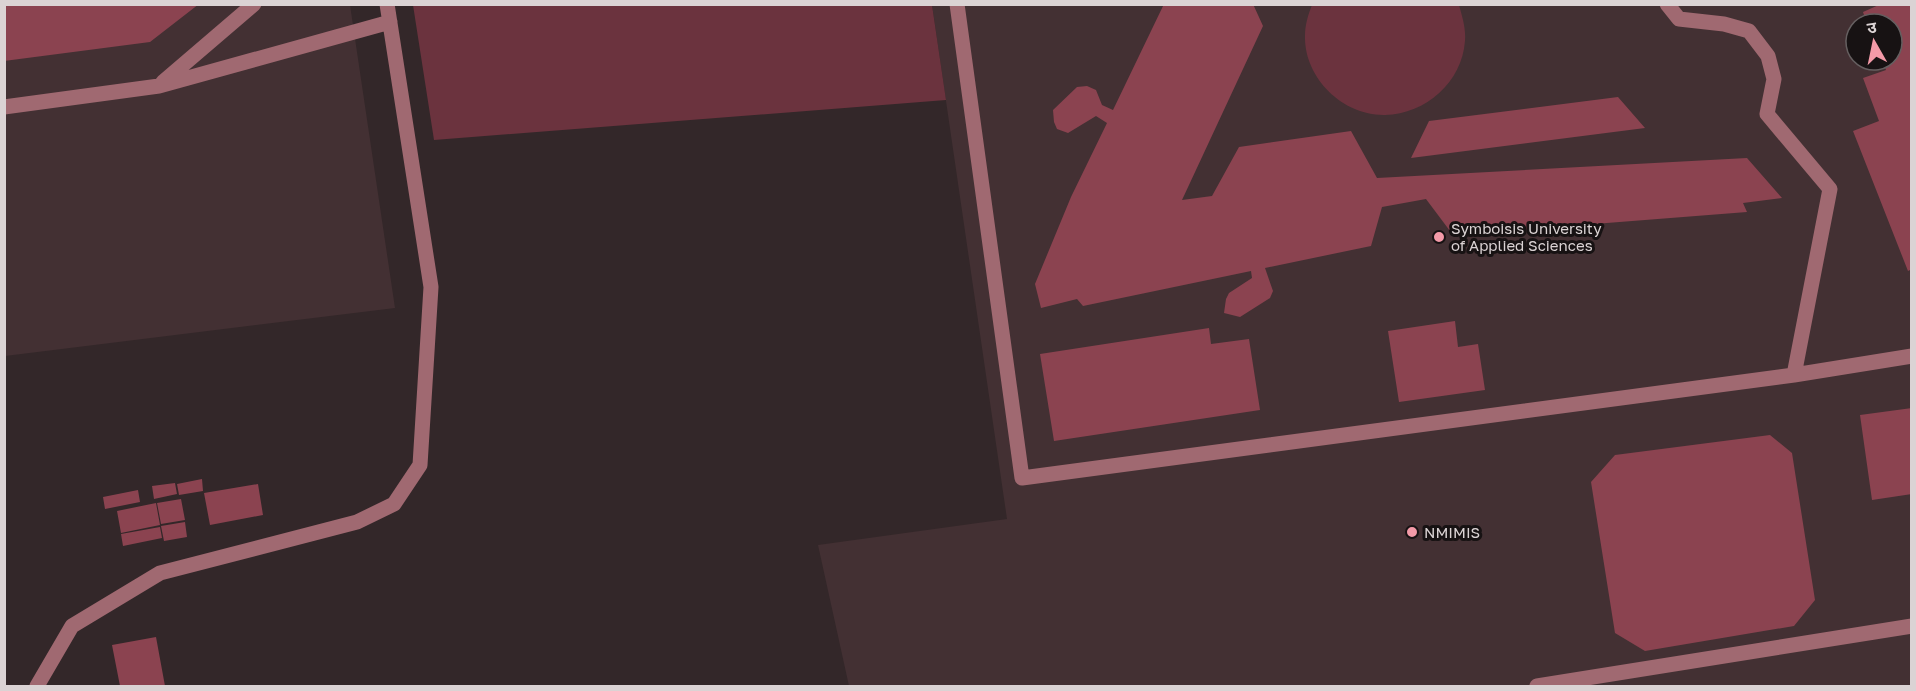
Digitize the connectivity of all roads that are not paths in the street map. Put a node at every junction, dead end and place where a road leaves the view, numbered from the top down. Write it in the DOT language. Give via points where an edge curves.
graph roads {
  1 [pos="254,4"];
  2 [pos="387,4"];
  3 [pos="957,4"];
  4 [pos="1667,4"];
  5 [pos="390,22"];
  6 [pos="159,86"];
  7 [pos="4,107"];
  8 [pos="1911,356"];
  9 [pos="1794,375"];
  10 [pos="1911,626"];
  11 [pos="37,687"];
  12 [pos="1537,687"];
  1 -- 6 [label="street"];
  2 -- 5 [label="street"];
  3 -- 9 [label="street" via="1022,478"];
  4 -- 9 [label="street" via="1680,19 1749,31 1768,56 1774,79 1767,114 1830,189"];
  5 -- 6 [label="street"];
  5 -- 11 [label="street" via="431,287 420,465 394,504 357,522 160,573 72,626"];
  6 -- 7 [label="street"];
  8 -- 9 [label="street"];
  10 -- 12 [label="street"];
}
